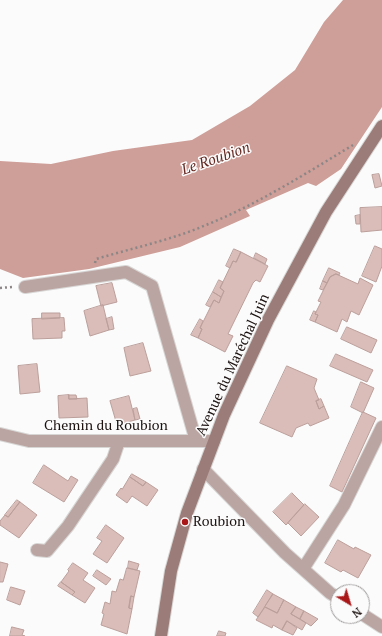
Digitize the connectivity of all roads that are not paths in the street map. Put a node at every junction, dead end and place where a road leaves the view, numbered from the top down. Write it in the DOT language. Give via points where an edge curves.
graph roads {
  1 [pos="382,126"];
  2 [pos="25,287"];
  3 [pos="382,427"];
  4 [pos="0,434"];
  5 [pos="120,441"];
  6 [pos="196,441"];
  7 [pos="214,441"];
  8 [pos="203,469"];
  9 [pos="37,550"];
  10 [pos="303,569"];
  11 [pos="330,593"];
  12 [pos="370,619"];
  13 [pos="382,627"];
  14 [pos="161,636"];
  1 -- 7 [label="main road, Avenue du Maréchal Juin" via="326,212 300,259 268,320"];
  2 -- 6 [label="street" via="126,272 152,286"];
  3 -- 10 [label="street" via="344,505"];
  4 -- 5 [label="street, Chemin du Roubion" via="29,441"];
  5 -- 6 [label="street, Chemin du Roubion"];
  5 -- 9 [label="street" via="113,459 68,526 47,551"];
  6 -- 7 [label="street, Chemin du Roubion"];
  7 -- 8 [label="main road, Avenue du Maréchal Juin"];
  8 -- 10 [label="street"];
  8 -- 14 [label="main road, Avenue du Maréchal Juin" via="187,513 171,571"];
  10 -- 11 [label="street"];
  12 -- 13 [label="street"];
}
